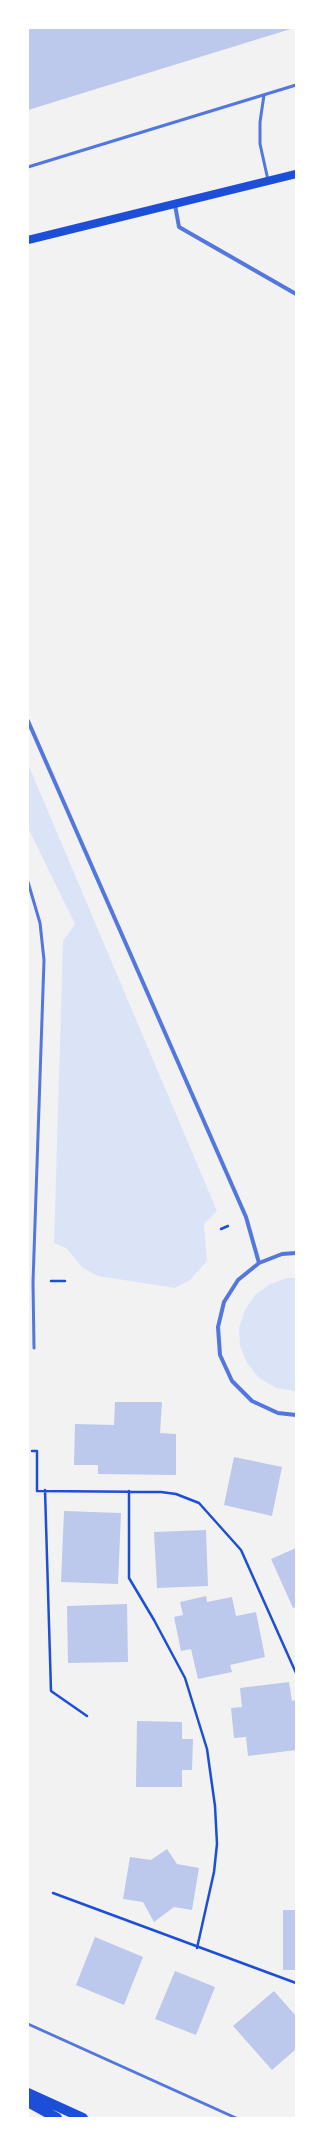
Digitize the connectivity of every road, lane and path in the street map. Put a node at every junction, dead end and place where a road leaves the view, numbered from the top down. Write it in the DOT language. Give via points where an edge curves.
graph roads {
  1 [pos="296,85"];
  2 [pos="264,95"];
  3 [pos="28,167"];
  4 [pos="296,174"];
  5 [pos="268,181"];
  6 [pos="175,205"];
  7 [pos="28,240"];
  8 [pos="296,294"];
  9 [pos="28,721"];
  10 [pos="28,882"];
  11 [pos="296,1253"];
  12 [pos="259,1263"];
  13 [pos="34,1348"];
  14 [pos="296,1415"];
  15 [pos="32,1451"];
  16 [pos="45,1490"];
  17 [pos="129,1491"];
  18 [pos="296,1673"];
  19 [pos="87,1716"];
  20 [pos="53,1893"];
  21 [pos="197,1948"];
  22 [pos="296,1983"];
  23 [pos="28,2024"];
  24 [pos="28,2093"];
  25 [pos="28,2102"];
  26 [pos="57,2118"];
  27 [pos="83,2118"];
  28 [pos="236,2118"];
  1 -- 2 [label="lane"];
  2 -- 3 [label="lane"];
  2 -- 5 [label="lane" via="260,144"];
  4 -- 5 [label="main road"];
  5 -- 6 [label="main road"];
  6 -- 7 [label="main road"];
  6 -- 8 [label="street" via="179,227"];
  9 -- 12 [label="street" via="246,1217"];
  10 -- 13 [label="lane" via="40,923 44,960 33,1282"];
  11 -- 12 [label="street" via="282,1254"];
  12 -- 14 [label="street" via="238,1280 224,1302 218,1327 220,1355 232,1381 252,1401 278,1413"];
  15 -- 16 [label="path" via="37,1451 37,1492"];
  16 -- 17 [label="path"];
  16 -- 19 [label="path" via="51,1691"];
  17 -- 18 [label="path" via="176,1494 199,1503 241,1550"];
  17 -- 21 [label="path" via="129,1578 184,1678 207,1749 217,1844 214,1872"];
  20 -- 21 [label="path"];
  21 -- 22 [label="path"];
  23 -- 28 [label="lane"];
  24 -- 27 [label="main road"];
  25 -- 26 [label="main road"];
}
